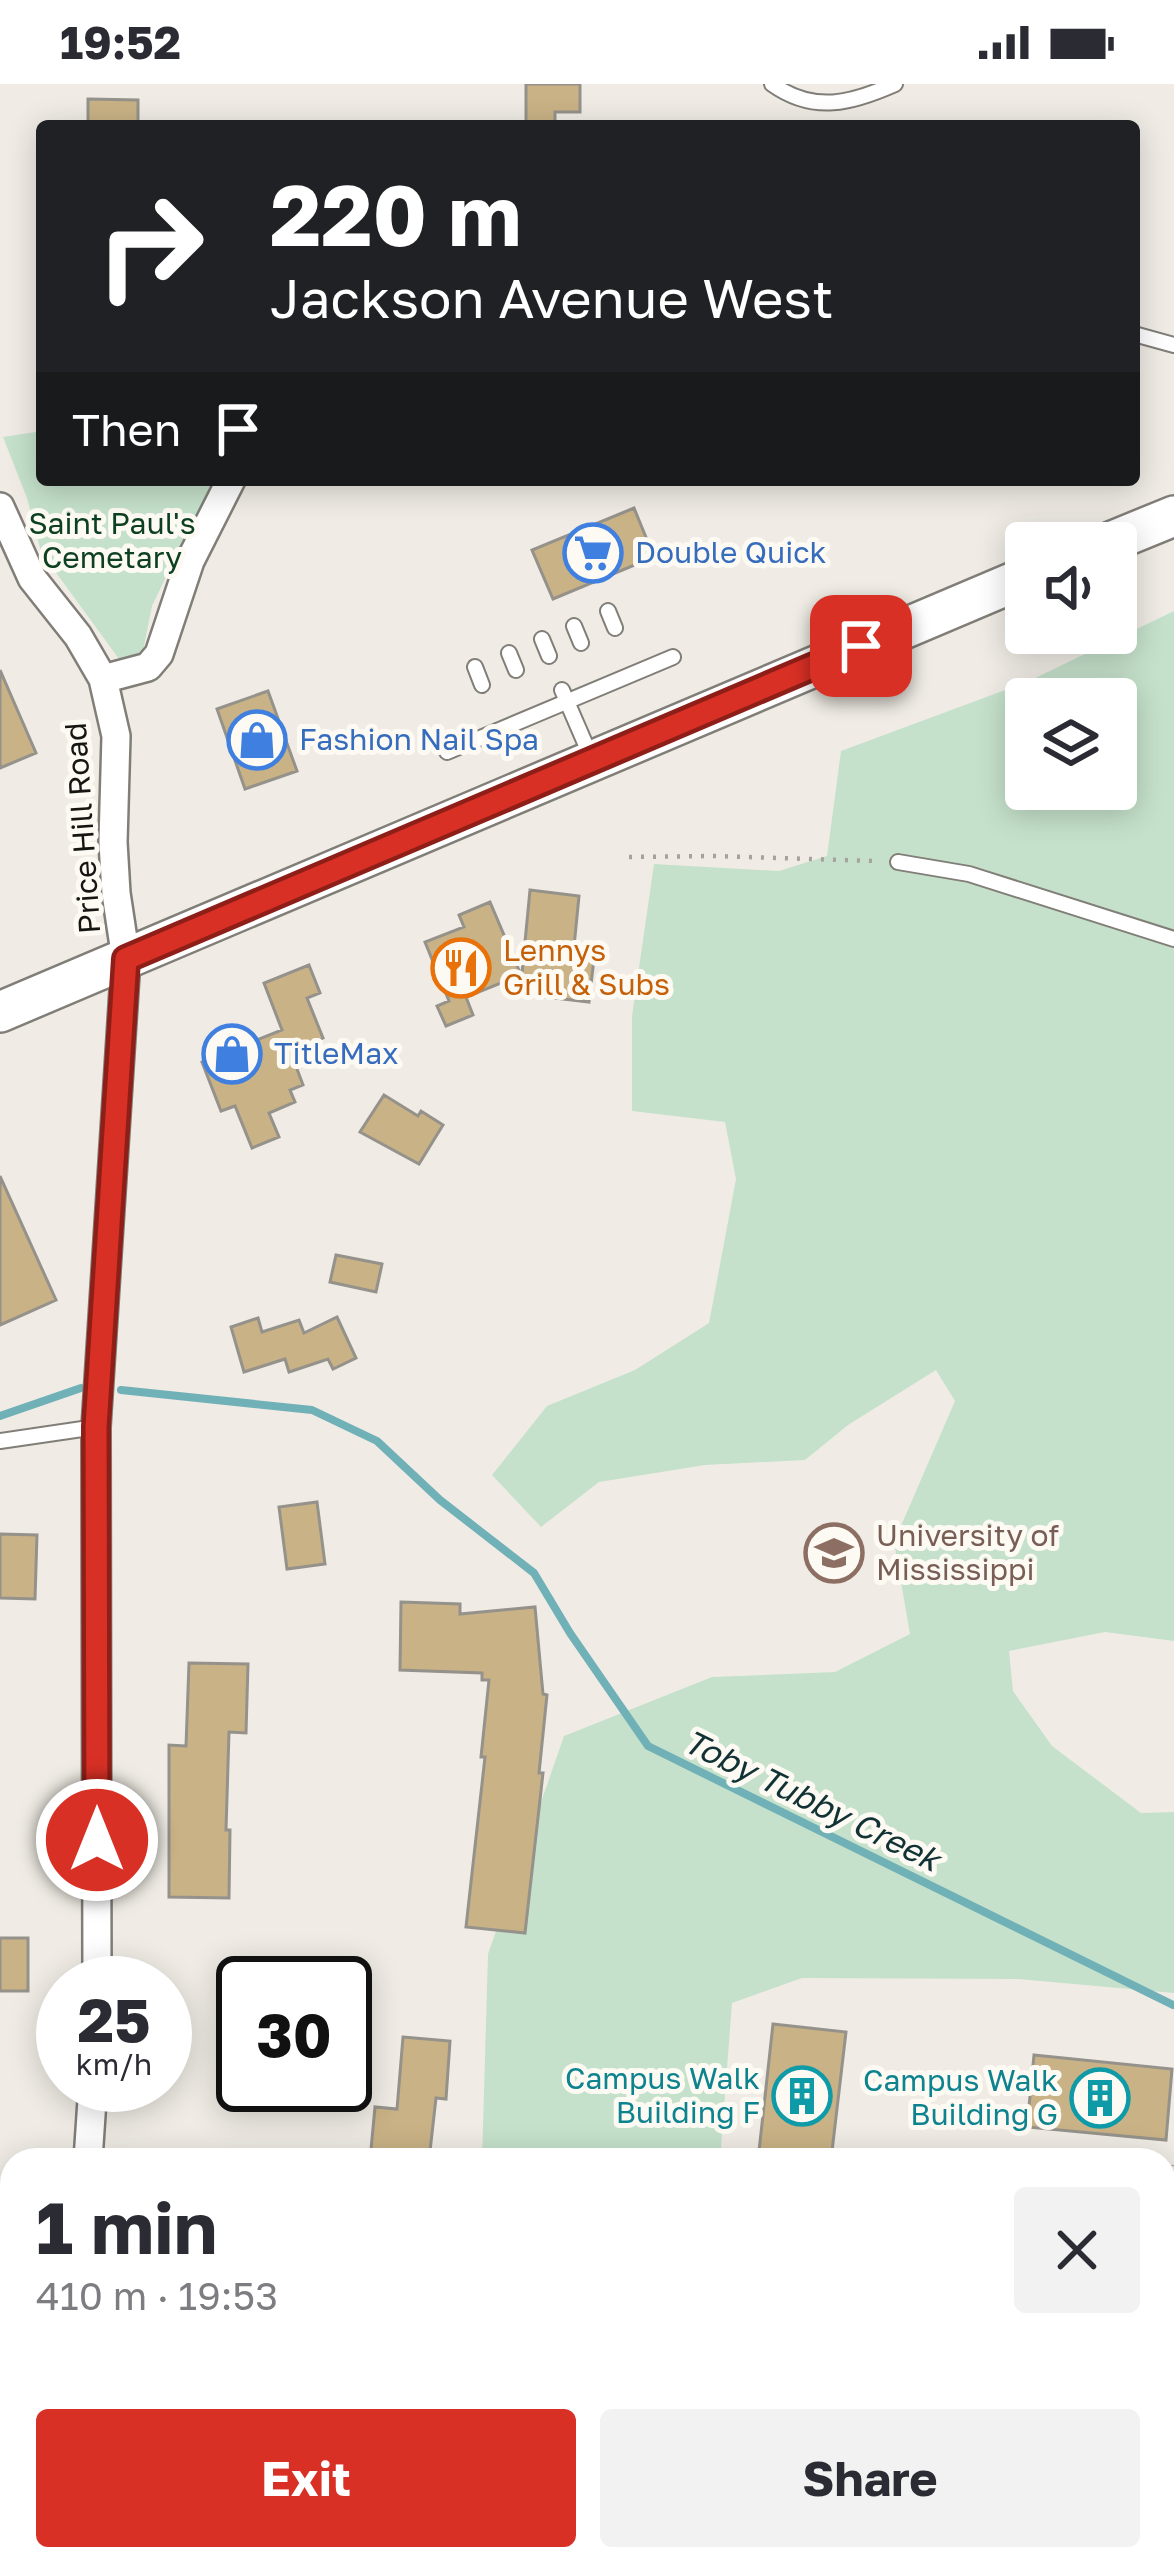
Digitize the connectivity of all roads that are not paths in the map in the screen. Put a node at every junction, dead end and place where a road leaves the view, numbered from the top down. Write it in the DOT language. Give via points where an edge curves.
graph roads {
  1 [pos="772,84"];
  2 [pos="895,84"];
  3 [pos="1140,336"];
  4 [pos="1174,345"];
  5 [pos="228,486"];
  6 [pos="0,507"];
  7 [pos="1174,515"];
  8 [pos="1137,531"];
  9 [pos="1005,587"];
  10 [pos="608,611"];
  11 [pos="574,626"];
  12 [pos="615,628"];
  13 [pos="542,639"];
  14 [pos="581,643"];
  15 [pos="509,653"];
  16 [pos="549,656"];
  17 [pos="673,657"];
  18 [pos="475,667"];
  19 [pos="516,670"];
  20 [pos="103,679"];
  21 [pos="482,685"];
  22 [pos="565,696"];
  23 [pos="447,752"];
  24 [pos="592,759"];
  25 [pos="898,862"];
  26 [pos="1174,939"];
  27 [pos="126,959"];
  28 [pos="0,1012"];
  29 [pos="96,1427"];
  30 [pos="0,1441"];
  31 [pos="97,1956"];
  32 [pos="91,2112"];
  33 [pos="89,2148"];
  1 -- 2 [label="lane" via="830,106"];
  3 -- 4 [label="lane"];
  5 -- 20 [label="street" via="190,561 159,654 148,667"];
  6 -- 20 [label="street, Price Hill Road" via="32,578"];
  7 -- 8 [label="main road"];
  9 -- 24 [label="main road"];
  10 -- 12 [label="lane"];
  11 -- 14 [label="lane"];
  13 -- 16 [label="lane"];
  15 -- 19 [label="lane"];
  17 -- 22 [label="lane"];
  18 -- 21 [label="lane"];
  20 -- 27 [label="street, Price Hill Road" via="116,736 114,859"];
  22 -- 23 [label="lane"];
  22 -- 24 [label="lane"];
  24 -- 27 [label="main road"];
  25 -- 26 [label="lane" via="969,874"];
  27 -- 28 [label="main road"];
  27 -- 29 [label="street, Price Hill Road"];
  29 -- 30 [label="lane"];
  29 -- 31 [label="street, Price Hill Road"];
  32 -- 33 [label="street"];
}
